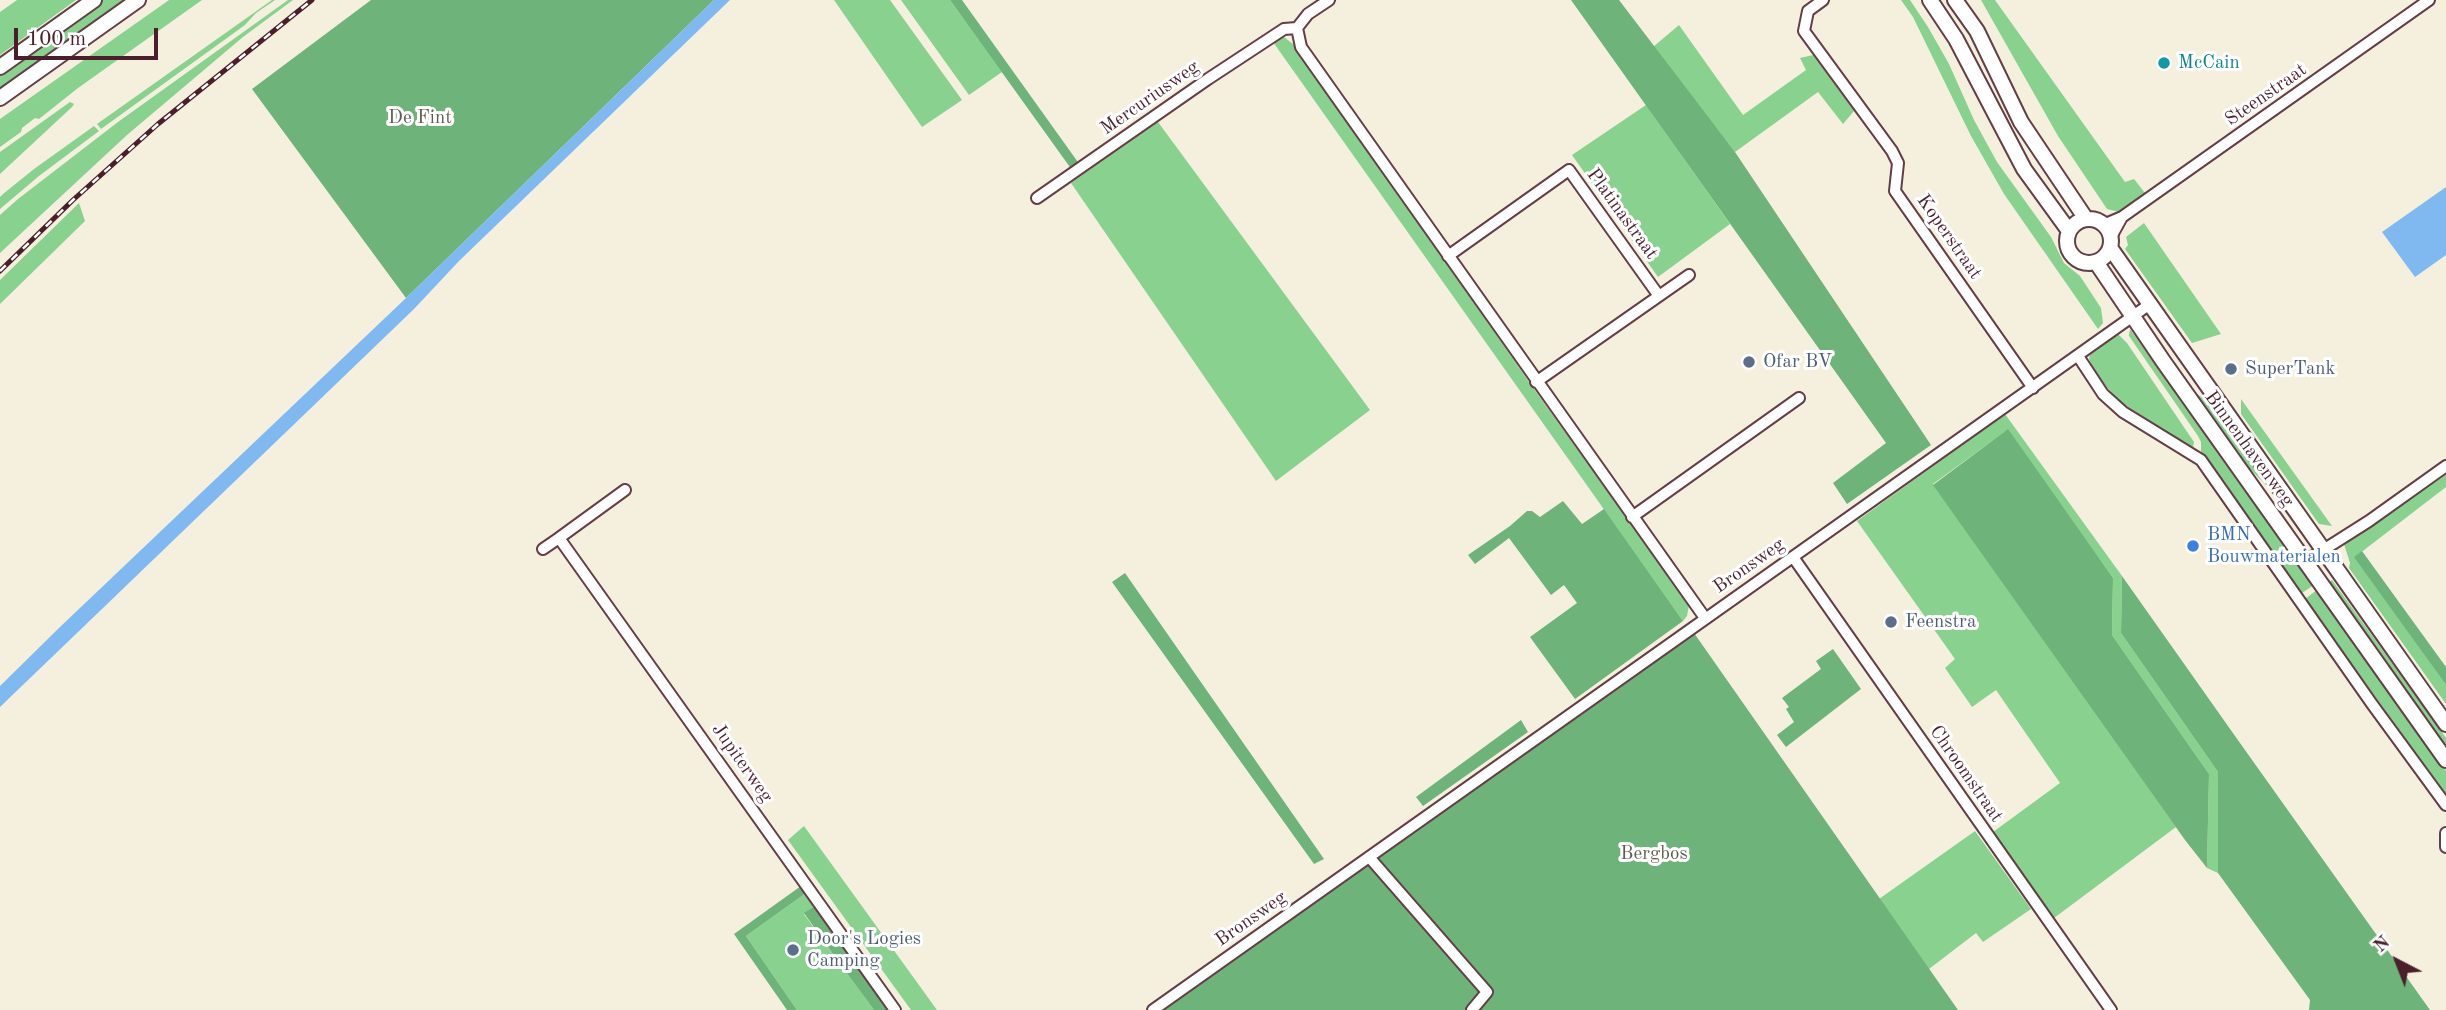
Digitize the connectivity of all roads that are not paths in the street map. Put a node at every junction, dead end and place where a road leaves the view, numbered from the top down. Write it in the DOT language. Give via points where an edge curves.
graph roads {
  1 [pos="94,0"];
  2 [pos="138,0"];
  3 [pos="1329,0"];
  4 [pos="1823,0"];
  5 [pos="1930,0"];
  6 [pos="1955,0"];
  7 [pos="2429,0"];
  8 [pos="1297,28"];
  9 [pos="0,67"];
  10 [pos="0,99"];
  11 [pos="1037,198"];
  12 [pos="2086,219"];
  13 [pos="2069,231"];
  14 [pos="2108,237"];
  15 [pos="1448,256"];
  16 [pos="2096,262"];
  17 [pos="1689,275"];
  18 [pos="1659,296"];
  19 [pos="2150,304"];
  20 [pos="2132,317"];
  21 [pos="2078,356"];
  22 [pos="1536,382"];
  23 [pos="2033,388"];
  24 [pos="1799,398"];
  25 [pos="2446,466"];
  26 [pos="625,490"];
  27 [pos="1632,517"];
  28 [pos="559,538"];
  29 [pos="543,549"];
  30 [pos="2322,551"];
  31 [pos="1793,557"];
  32 [pos="2306,561"];
  33 [pos="1705,618"];
  34 [pos="2446,724"];
  35 [pos="2446,760"];
  36 [pos="2446,805"];
  37 [pos="2446,833"];
  38 [pos="2446,847"];
  39 [pos="1369,857"];
  40 [pos="895,1010"];
  41 [pos="1153,1010"];
  42 [pos="1472,1010"];
  43 [pos="2111,1010"];
  1 -- 9 [label="main road"];
  2 -- 10 [label="main road"];
  3 -- 8 [label="street"];
  4 -- 23 [label="street, Koperstraat" via="1808,11 1804,30 1892,151 1898,163 1895,191"];
  5 -- 13 [label="main road" via="2024,169"];
  6 -- 12 [label="main road" via="1977,31 2021,122"];
  7 -- 14 [label="street, Steenstraat" via="2122,218"];
  8 -- 11 [label="street, Mercuriusweg" via="1284,29"];
  8 -- 15 [label="street" via="1301,47"];
  12 -- 13 [label="main road"];
  12 -- 14 [label="main road" via="2095,220"];
  13 -- 16 [label="main road" via="2072,255 2081,262"];
  14 -- 16 [label="main road" via="2103,258"];
  14 -- 19 [label="main road, Binnenhavenweg"];
  15 -- 18 [label="street, Platinastraat" via="1569,170"];
  15 -- 22 [label="street"];
  16 -- 20 [label="main road, Binnenhavenweg"];
  17 -- 18 [label="street"];
  18 -- 22 [label="street"];
  19 -- 20 [label="street, Bronsweg"];
  19 -- 30 [label="main road, Binnenhavenweg"];
  20 -- 21 [label="street, Bronsweg"];
  20 -- 32 [label="main road, Binnenhavenweg"];
  21 -- 23 [label="street, Bronsweg"];
  21 -- 36 [label="street" via="2103,394 2123,412 2201,460"];
  22 -- 27 [label="street"];
  23 -- 31 [label="street, Bronsweg"];
  24 -- 27 [label="street"];
  25 -- 30 [label="street"];
  26 -- 28 [label="street"];
  27 -- 33 [label="street"];
  28 -- 29 [label="street"];
  28 -- 40 [label="street, Jupiterweg"];
  30 -- 32 [label="street"];
  30 -- 34 [label="main road, Binnenhavenweg"];
  31 -- 33 [label="street, Bronsweg"];
  31 -- 43 [label="street, Chroomstraat"];
  32 -- 35 [label="main road, Binnenhavenweg"];
  33 -- 39 [label="street, Bronsweg"];
  37 -- 38 [label="street"];
  39 -- 41 [label="street, Bronsweg"];
  39 -- 42 [label="street" via="1487,992"];
}
